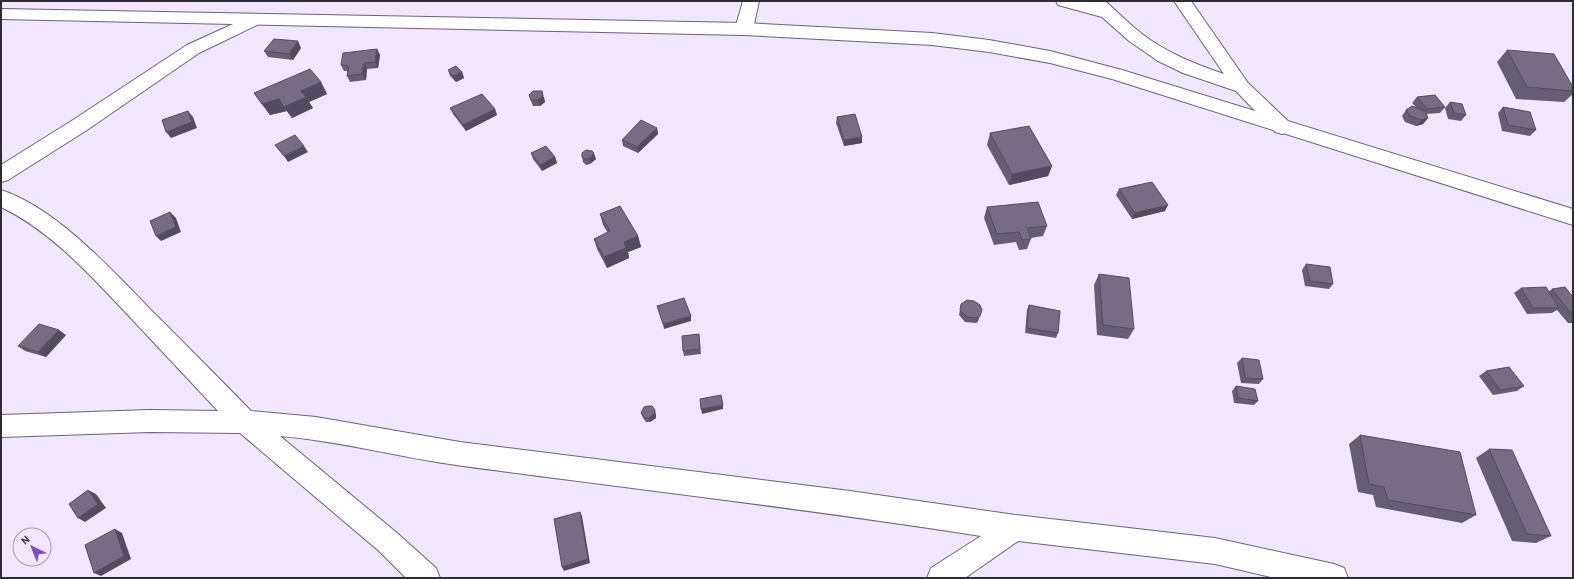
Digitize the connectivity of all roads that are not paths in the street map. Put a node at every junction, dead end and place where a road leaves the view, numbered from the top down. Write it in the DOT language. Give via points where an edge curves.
graph roads {
  1 [pos="751,1"];
  2 [pos="1064,1"];
  3 [pos="1095,1"];
  4 [pos="1182,1"];
  5 [pos="1110,13"];
  6 [pos="1,14"];
  7 [pos="255,19"];
  8 [pos="744,29"];
  9 [pos="1242,87"];
  10 [pos="1282,127"];
  11 [pos="1,175"];
  12 [pos="1,198"];
  13 [pos="1573,217"];
  14 [pos="246,422"];
  15 [pos="1,426"];
  16 [pos="1016,528"];
  17 [pos="426,578"];
  18 [pos="941,578"];
  19 [pos="1334,578"];
  1 -- 8 [label="street"];
  2 -- 5 [label="street"];
  3 -- 5 [label="street"];
  4 -- 9 [label="street"];
  5 -- 9 [label="street" via="1140,42 1184,66"];
  6 -- 7 [label="street"];
  7 -- 8 [label="street"];
  7 -- 11 [label="street" via="193,49"];
  8 -- 10 [label="street" via="932,40 989,46 1116,74"];
  9 -- 10 [label="street"];
  10 -- 13 [label="street"];
  12 -- 14 [label="street" via="48,225 101,272"];
  14 -- 15 [label="street" via="150,421"];
  14 -- 16 [label="street" via="316,428 460,454 850,503"];
  14 -- 17 [label="street" via="388,542"];
  16 -- 18 [label="street"];
  16 -- 19 [label="street" via="1215,551"];
}
